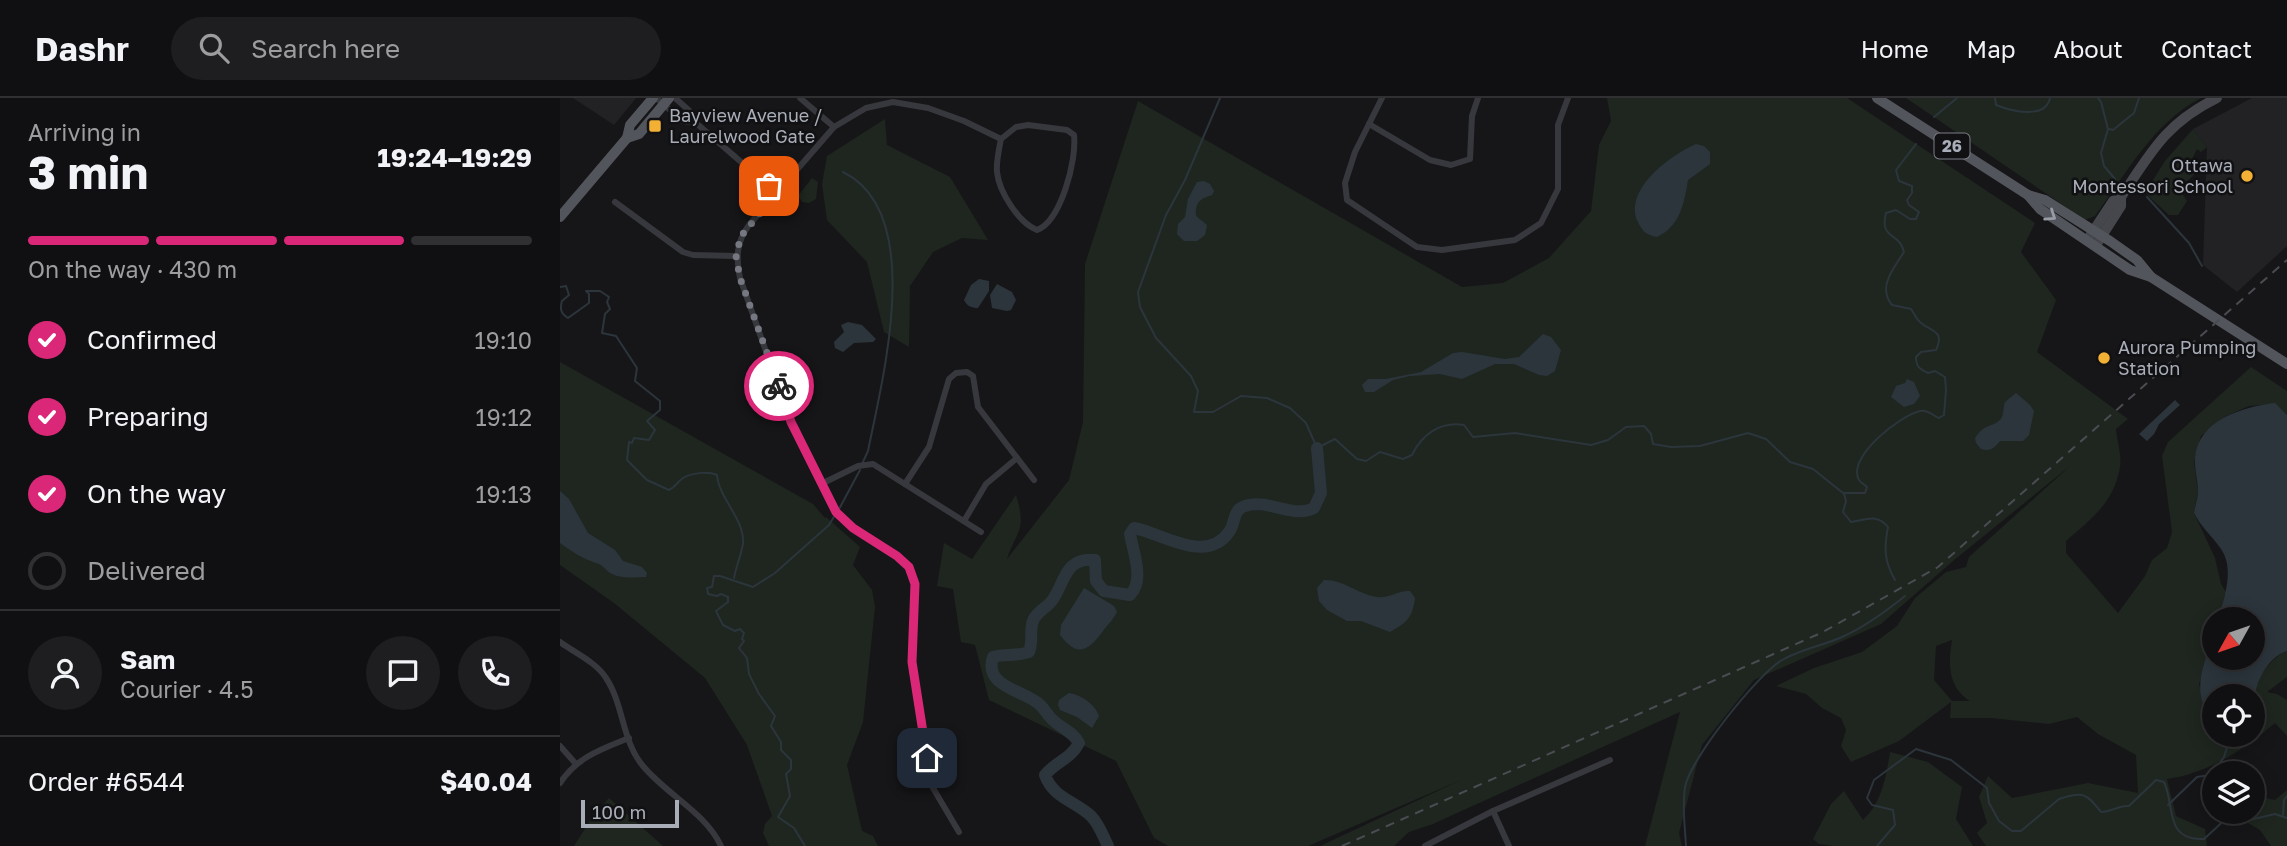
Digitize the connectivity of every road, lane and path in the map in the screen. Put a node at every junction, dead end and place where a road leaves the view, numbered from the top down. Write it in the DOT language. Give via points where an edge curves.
graph roads {
  1 [pos="675,98"];
  2 [pos="800,98"];
  3 [pos="1382,98"];
  4 [pos="1478,98"];
  5 [pos="1568,98"];
  6 [pos="1877,98"];
  7 [pos="2217,98"];
  8 [pos="660,100"];
  9 [pos="696,123"];
  10 [pos="1369,124"];
  11 [pos="834,127"];
  12 [pos="1001,139"];
  13 [pos="777,193"];
  14 [pos="615,202"];
  15 [pos="560,217"];
  16 [pos="2099,241"];
  17 [pos="736,256"];
  18 [pos="2287,364"];
  19 [pos="1017,458"];
  20 [pos="1034,480"];
  21 [pos="821,484"];
  22 [pos="905,484"];
  23 [pos="964,521"];
  24 [pos="981,532"];
  25 [pos="560,642"];
  26 [pos="629,738"];
  27 [pos="560,746"];
  28 [pos="1610,760"];
  29 [pos="576,764"];
  30 [pos="560,783"];
  31 [pos="1493,811"];
  32 [pos="959,832"];
  33 [pos="721,846"];
  34 [pos="1425,846"];
  35 [pos="1509,846"];
  1 -- 9 [label="street"];
  2 -- 11 [label="street"];
  3 -- 10 [label="street"];
  4 -- 10 [label="street" via="1469,159 1451,165 1430,160"];
  5 -- 10 [label="street" via="1558,125 1558,189 1541,223 1515,240 1442,250 1417,247 1347,200 1345,183"];
  6 -- 16 [label="main road, 26" via="2028,195 2045,200"];
  7 -- 16 [label="main road" via="2184,116 2154,146"];
  8 -- 9 [label="street" via="683,121"];
  8 -- 15 [label="main road" via="630,125 627,138"];
  9 -- 13 [label="street"];
  11 -- 12 [label="street" via="866,108 893,102 929,108"];
  11 -- 13 [label="street"];
  12 -- 12 [label="street" via="997,171 1006,196 1028,227 1046,227 1065,195 1074,135 1028,125 1016,127"];
  13 -- 17 [label="street" via="741,236"];
  14 -- 17 [label="street" via="693,256"];
  16 -- 18 [label="main road" via="2130,270 2151,277"];
  17 -- 21 [label="street" via="791,422"];
  19 -- 20 [label="street"];
  19 -- 22 [label="street" via="978,407 973,376 956,373 949,379 929,447"];
  19 -- 23 [label="street" via="986,485"];
  21 -- 22 [label="street" via="858,466 873,464"];
  21 -- 32 [label="street" via="836,512 909,567 915,584 912,662 930,783"];
  22 -- 23 [label="street"];
  23 -- 24 [label="street"];
  25 -- 26 [label="street" via="606,677"];
  26 -- 29 [label="street" via="596,750"];
  26 -- 33 [label="street" via="642,765 708,824"];
  27 -- 29 [label="street"];
  28 -- 31 [label="street"];
  29 -- 30 [label="street"];
  31 -- 34 [label="street"];
  31 -- 35 [label="street"];
}
